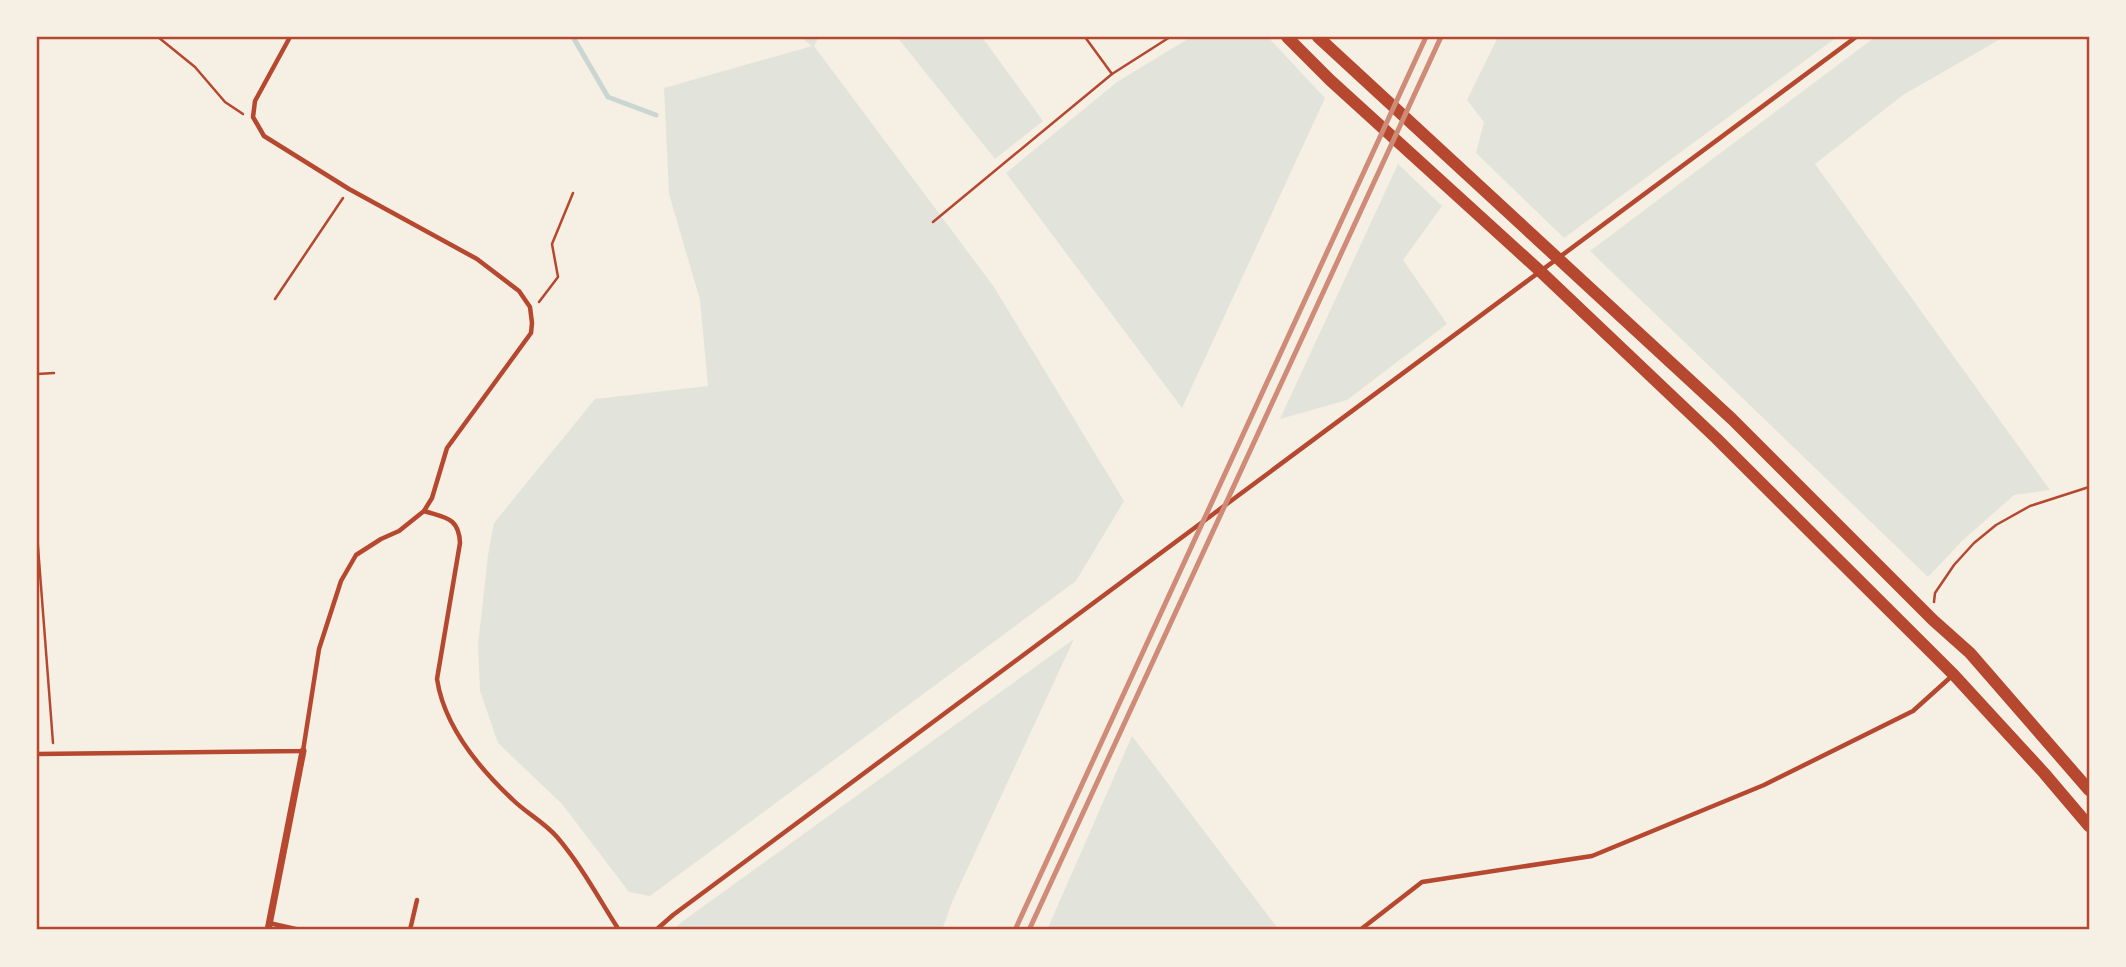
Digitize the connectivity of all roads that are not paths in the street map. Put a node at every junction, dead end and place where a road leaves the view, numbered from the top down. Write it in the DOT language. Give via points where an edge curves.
graph roads {
  1 [pos="290,37"];
  2 [pos="1287,37"];
  3 [pos="1318,37"];
  4 [pos="1856,37"];
  5 [pos="1559,258"];
  6 [pos="1540,271"];
  7 [pos="424,511"];
  8 [pos="1954,675"];
  9 [pos="303,751"];
  10 [pos="37,754"];
  11 [pos="2089,790"];
  12 [pos="2089,826"];
  13 [pos="417,900"];
  14 [pos="269,927"];
  15 [pos="300,930"];
  16 [pos="410,930"];
  17 [pos="620,930"];
  18 [pos="656,930"];
  19 [pos="1360,930"];
  1 -- 7 [label="lane" via="255,101 253,117 264,136 349,189 477,258 519,290 530,307 531,333 447,448"];
  2 -- 6 [label="street"];
  3 -- 5 [label="street"];
  4 -- 5 [label="lane"];
  5 -- 6 [label="lane"];
  5 -- 11 [label="street" via="1732,419 1970,653"];
  6 -- 8 [label="street"];
  6 -- 18 [label="lane"];
  7 -- 9 [label="lane" via="356,555 341,582 319,649"];
  7 -- 17 [label="lane" via="452,520 459,531 436,679 444,712 470,753 496,782 556,835"];
  8 -- 12 [label="street"];
  8 -- 19 [label="lane" via="1913,711 1764,785 1592,856 1422,882"];
  9 -- 10 [label="lane"];
  9 -- 14 [label="street"];
  13 -- 16 [label="lane"];
  14 -- 15 [label="lane"];
}
